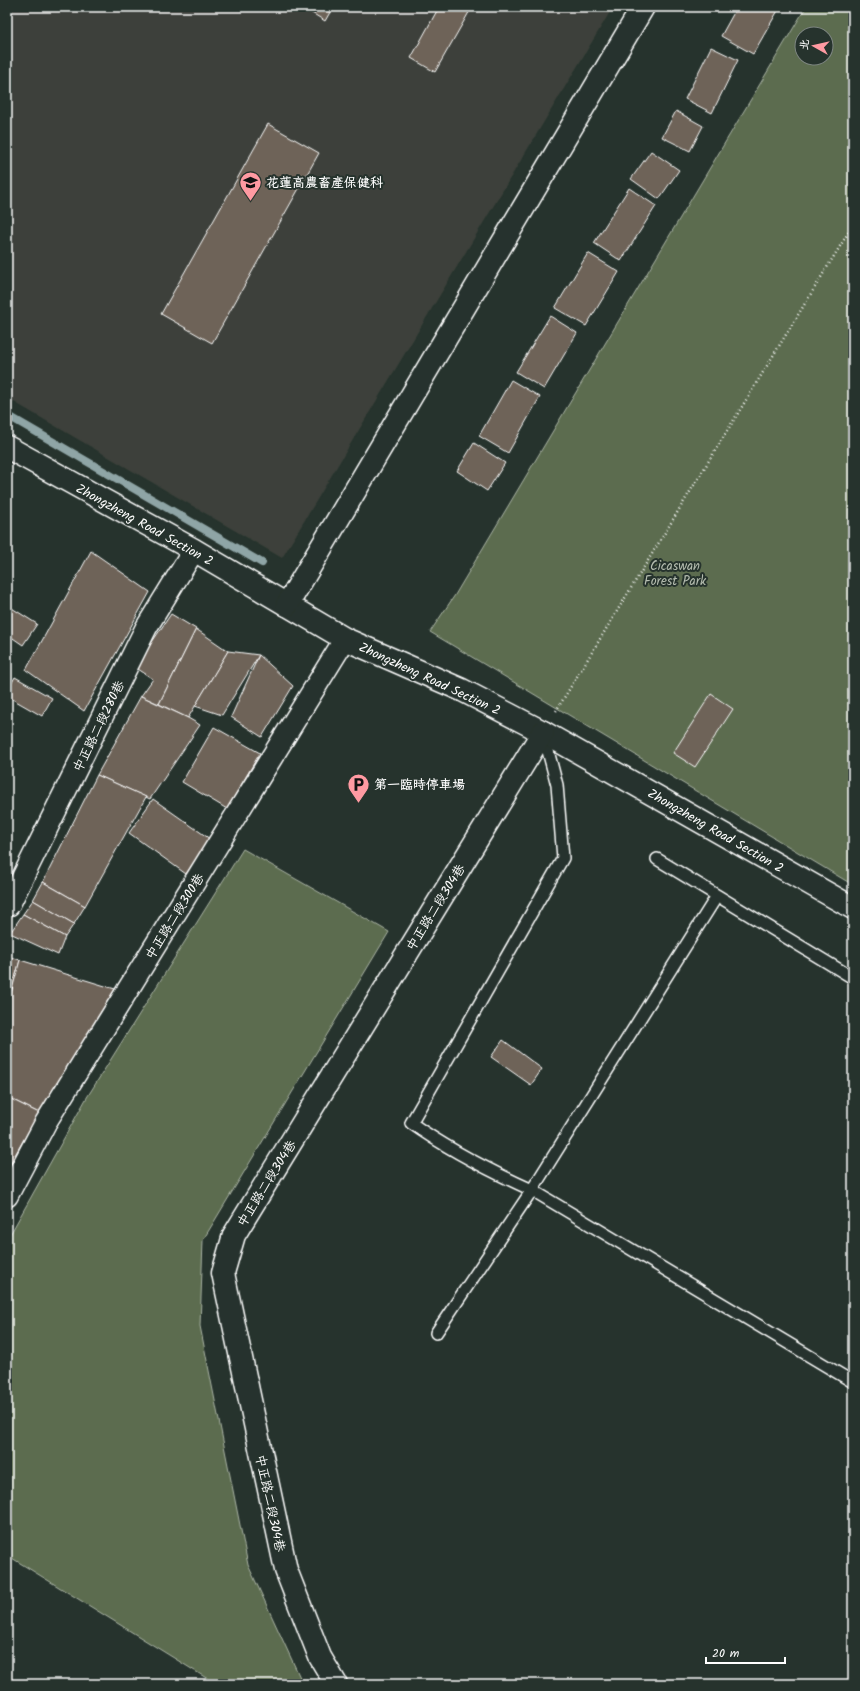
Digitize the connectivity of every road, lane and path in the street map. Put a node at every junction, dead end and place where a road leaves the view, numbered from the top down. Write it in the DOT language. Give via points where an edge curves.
graph roads {
  1 [pos="643,7"];
  2 [pos="853,225"];
  3 [pos="7,447"];
  4 [pos="194,550"];
  5 [pos="287,605"];
  6 [pos="345,639"];
  7 [pos="543,732"];
  8 [pos="657,859"];
  9 [pos="717,896"];
  10 [pos="9,905"];
  11 [pos="853,908"];
  12 [pos="853,978"];
  13 [pos="532,1190"];
  14 [pos="7,1196"];
  15 [pos="436,1333"];
  16 [pos="853,1382"];
  17 [pos="336,1684"];
  1 -- 5 [label="street"];
  2 -- 7 [label="path"];
  3 -- 4 [label="street, Zhongzheng Road Section 2"];
  4 -- 5 [label="street, Zhongzheng Road Section 2"];
  4 -- 10 [label="street, 中正路二段280巷" via="146,628"];
  5 -- 6 [label="street, Zhongzheng Road Section 2"];
  6 -- 7 [label="street, Zhongzheng Road Section 2" via="462,690"];
  6 -- 14 [label="street, 中正路二段300巷" via="46,1122"];
  7 -- 11 [label="street, Zhongzheng Road Section 2"];
  7 -- 13 [label="lane" via="557,785 563,858 411,1123 433,1139"];
  7 -- 17 [label="street, 中正路二段304巷" via="234,1235 223,1273 286,1570 320,1656"];
  8 -- 9 [label="lane"];
  9 -- 12 [label="lane"];
  9 -- 13 [label="lane"];
  13 -- 15 [label="lane"];
  13 -- 16 [label="lane"];
}
